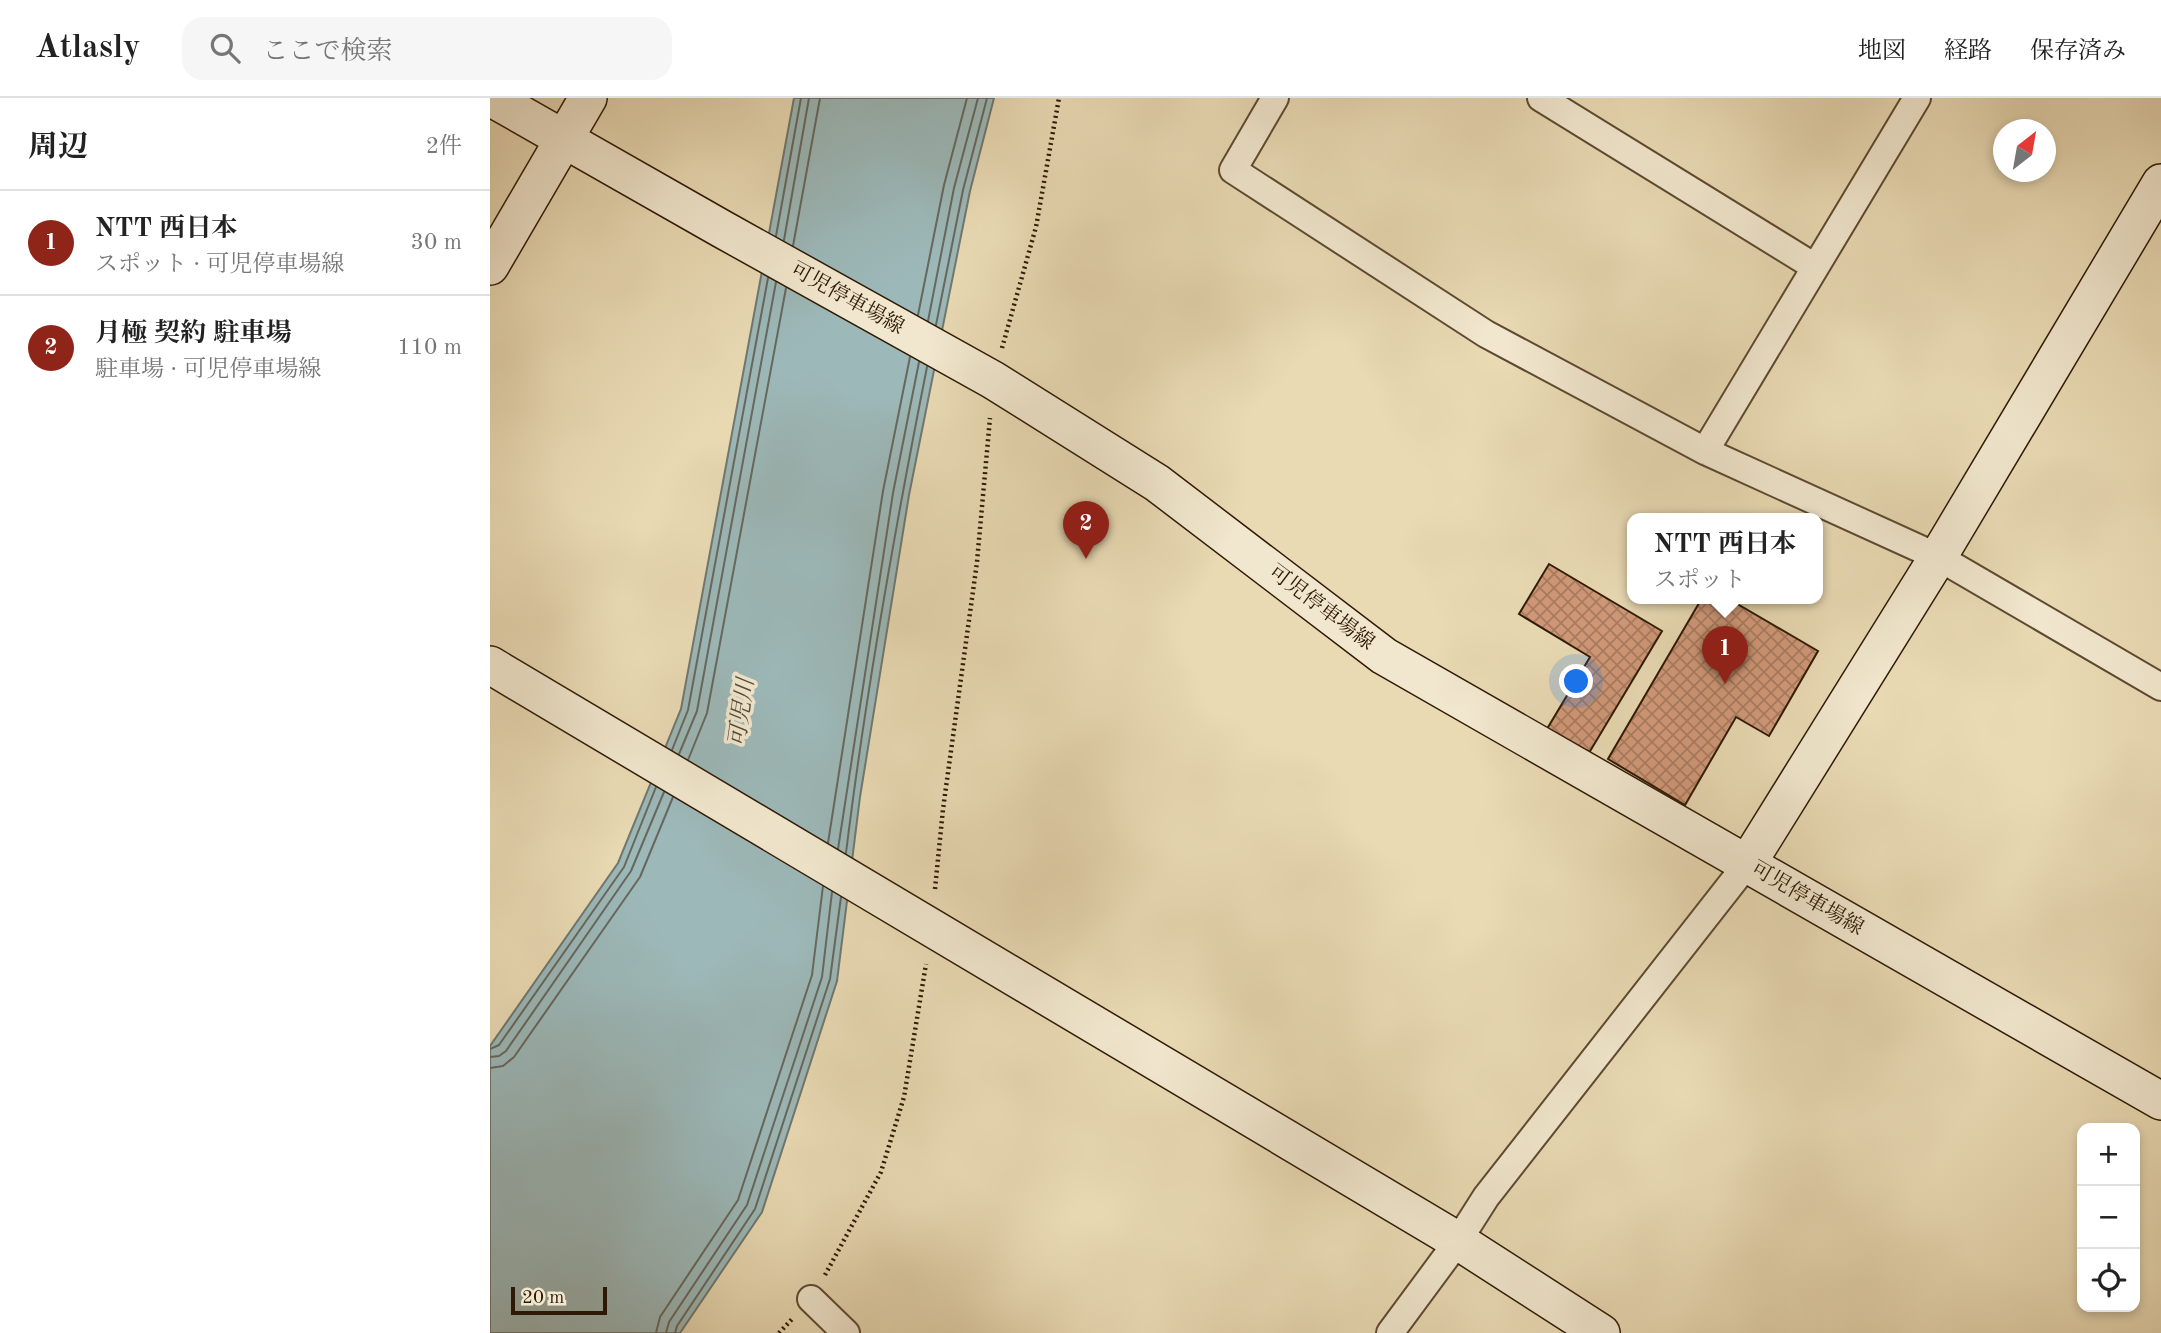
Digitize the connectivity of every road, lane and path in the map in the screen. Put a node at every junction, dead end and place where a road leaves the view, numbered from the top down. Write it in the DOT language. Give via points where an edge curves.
graph roads {
  1 [pos="492,98"];
  2 [pos="589,98"];
  3 [pos="1059,98"];
  4 [pos="1275,98"];
  5 [pos="1541,98"];
  6 [pos="1917,98"];
  7 [pos="565,139"];
  8 [pos="2161,183"];
  9 [pos="490,266"];
  10 [pos="1815,267"];
  11 [pos="993,380"];
  12 [pos="1705,452"];
  13 [pos="1938,557"];
  14 [pos="490,665"];
  15 [pos="2159,681"];
  16 [pos="1747,864"];
  17 [pos="931,928"];
  18 [pos="2161,1101"];
  19 [pos="1458,1241"];
  20 [pos="811,1299"];
  21 [pos="779,1333"];
  22 [pos="846,1333"];
  23 [pos="1390,1333"];
  24 [pos="1601,1333"];
  1 -- 7 [label="street, 可児停車場線"];
  2 -- 7 [label="street"];
  3 -- 11 [label="path" via="1036,227"];
  4 -- 12 [label="street" via="1233,170 1486,334"];
  5 -- 10 [label="street"];
  6 -- 10 [label="street"];
  7 -- 9 [label="street"];
  7 -- 11 [label="street, 可児停車場線"];
  8 -- 13 [label="street"];
  10 -- 12 [label="street"];
  11 -- 16 [label="street, 可児停車場線" via="1157,483 1384,656"];
  11 -- 17 [label="path" via="977,562"];
  12 -- 13 [label="street"];
  13 -- 15 [label="street"];
  13 -- 16 [label="street"];
  14 -- 17 [label="street"];
  16 -- 18 [label="street, 可児停車場線"];
  16 -- 19 [label="street" via="1494,1186"];
  17 -- 19 [label="street"];
  17 -- 20 [label="path" via="904,1097 881,1172"];
  19 -- 23 [label="street"];
  19 -- 24 [label="street"];
  20 -- 21 [label="path"];
  20 -- 22 [label="street"];
}
